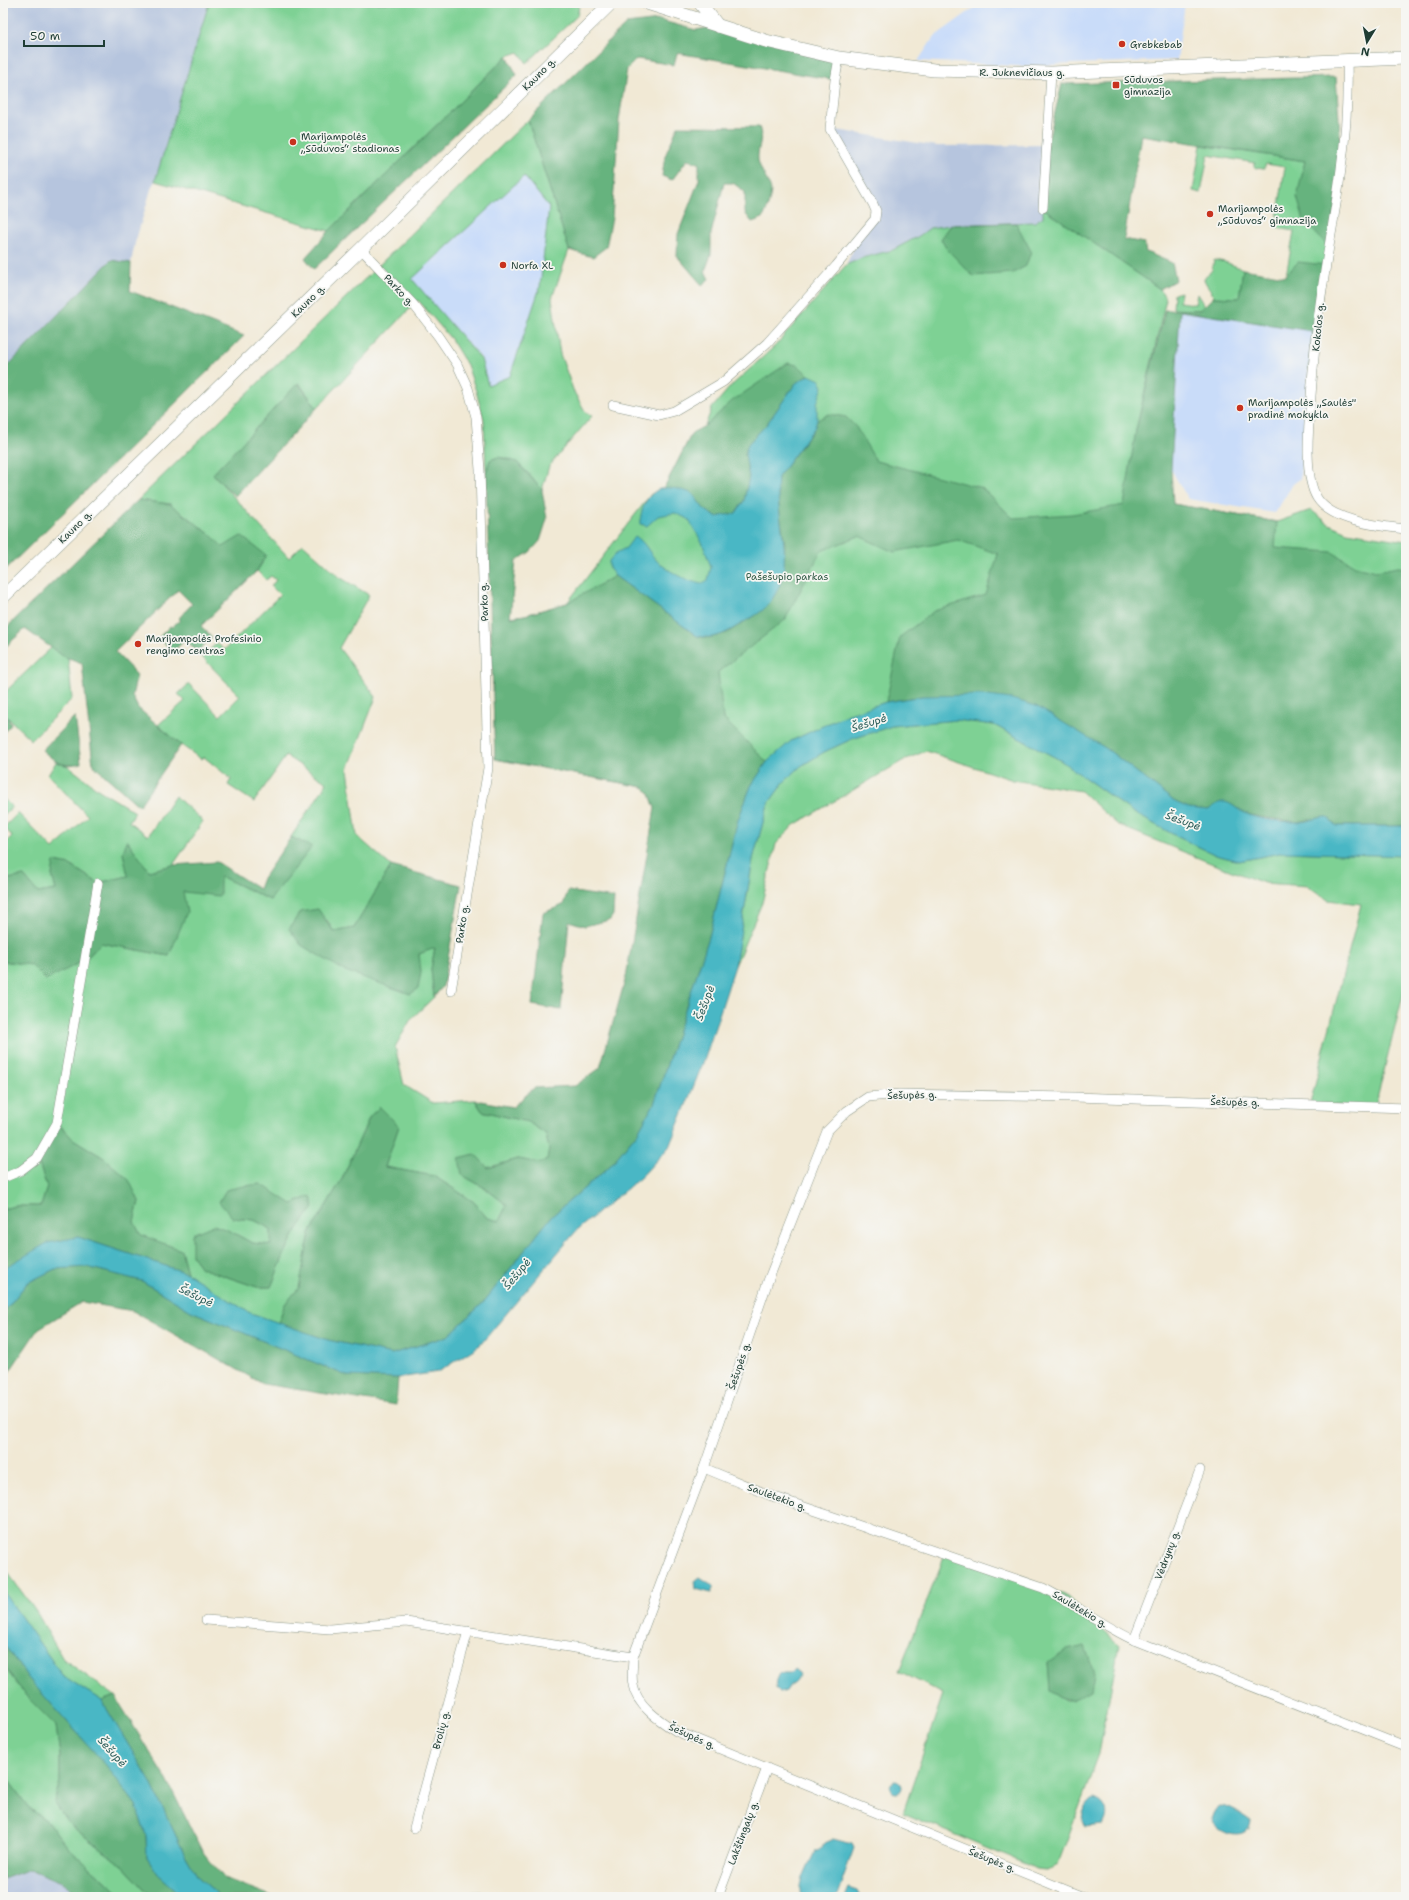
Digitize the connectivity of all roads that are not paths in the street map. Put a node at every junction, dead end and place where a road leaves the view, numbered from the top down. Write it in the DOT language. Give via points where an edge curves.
graph roads {
  1 [pos="611,3"];
  2 [pos="647,3"];
  3 [pos="700,3"];
  4 [pos="718,26"];
  5 [pos="839,58"];
  6 [pos="1406,58"];
  7 [pos="1347,60"];
  8 [pos="1052,73"];
  9 [pos="1043,208"];
  10 [pos="361,249"];
  11 [pos="613,405"];
  12 [pos="1406,529"];
  13 [pos="3,597"];
  14 [pos="98,883"];
  15 [pos="451,991"];
  16 [pos="1406,1108"];
  17 [pos="3,1178"];
  18 [pos="704,1468"];
  19 [pos="1200,1470"];
  20 [pos="206,1620"];
  21 [pos="468,1631"];
  22 [pos="1134,1640"];
  23 [pos="633,1657"];
  24 [pos="1406,1747"];
  25 [pos="767,1768"];
  26 [pos="414,1828"];
  27 [pos="718,1897"];
  28 [pos="1083,1897"];
  1 -- 10 [label="main road, Kauno g."];
  2 -- 4 [label="main road, R. Juknevičiaus g."];
  3 -- 4 [label="main road"];
  4 -- 5 [label="main road, R. Juknevičiaus g." via="766,41"];
  5 -- 8 [label="main road, R. Juknevičiaus g." via="934,70"];
  5 -- 11 [label="street" via="830,129 873,204 876,211 875,219 767,343 723,382 674,411 659,415"];
  6 -- 7 [label="main road, R. Juknevičiaus g."];
  7 -- 8 [label="main road, R. Juknevičiaus g."];
  7 -- 12 [label="street, Kokolos g." via="1341,168 1319,312 1307,446 1313,488 1324,506 1351,519"];
  8 -- 9 [label="street"];
  10 -- 13 [label="main road, Kauno g."];
  10 -- 15 [label="street, Parko g." via="413,304 438,336 457,364 468,388 476,417 480,470 488,768"];
  14 -- 17 [label="street" via="57,1123 37,1158 20,1171"];
  16 -- 18 [label="street, Šešupės g." via="1030,1096 899,1094 868,1097 847,1111 826,1132 768,1281"];
  18 -- 22 [label="street, Saulėtekio g." via="769,1495 1043,1588"];
  18 -- 23 [label="street, Šešupės g."];
  19 -- 22 [label="street, Vėdrynų g."];
  20 -- 21 [label="street" via="330,1629 406,1622"];
  21 -- 23 [label="street"];
  21 -- 26 [label="street, Brolių g."];
  22 -- 24 [label="street, Saulėtekio g."];
  23 -- 25 [label="street, Šešupės g." via="632,1686 644,1707 663,1723 676,1731"];
  25 -- 27 [label="street, Lakštingalų g."];
  25 -- 28 [label="street, Šešupės g."];
}
